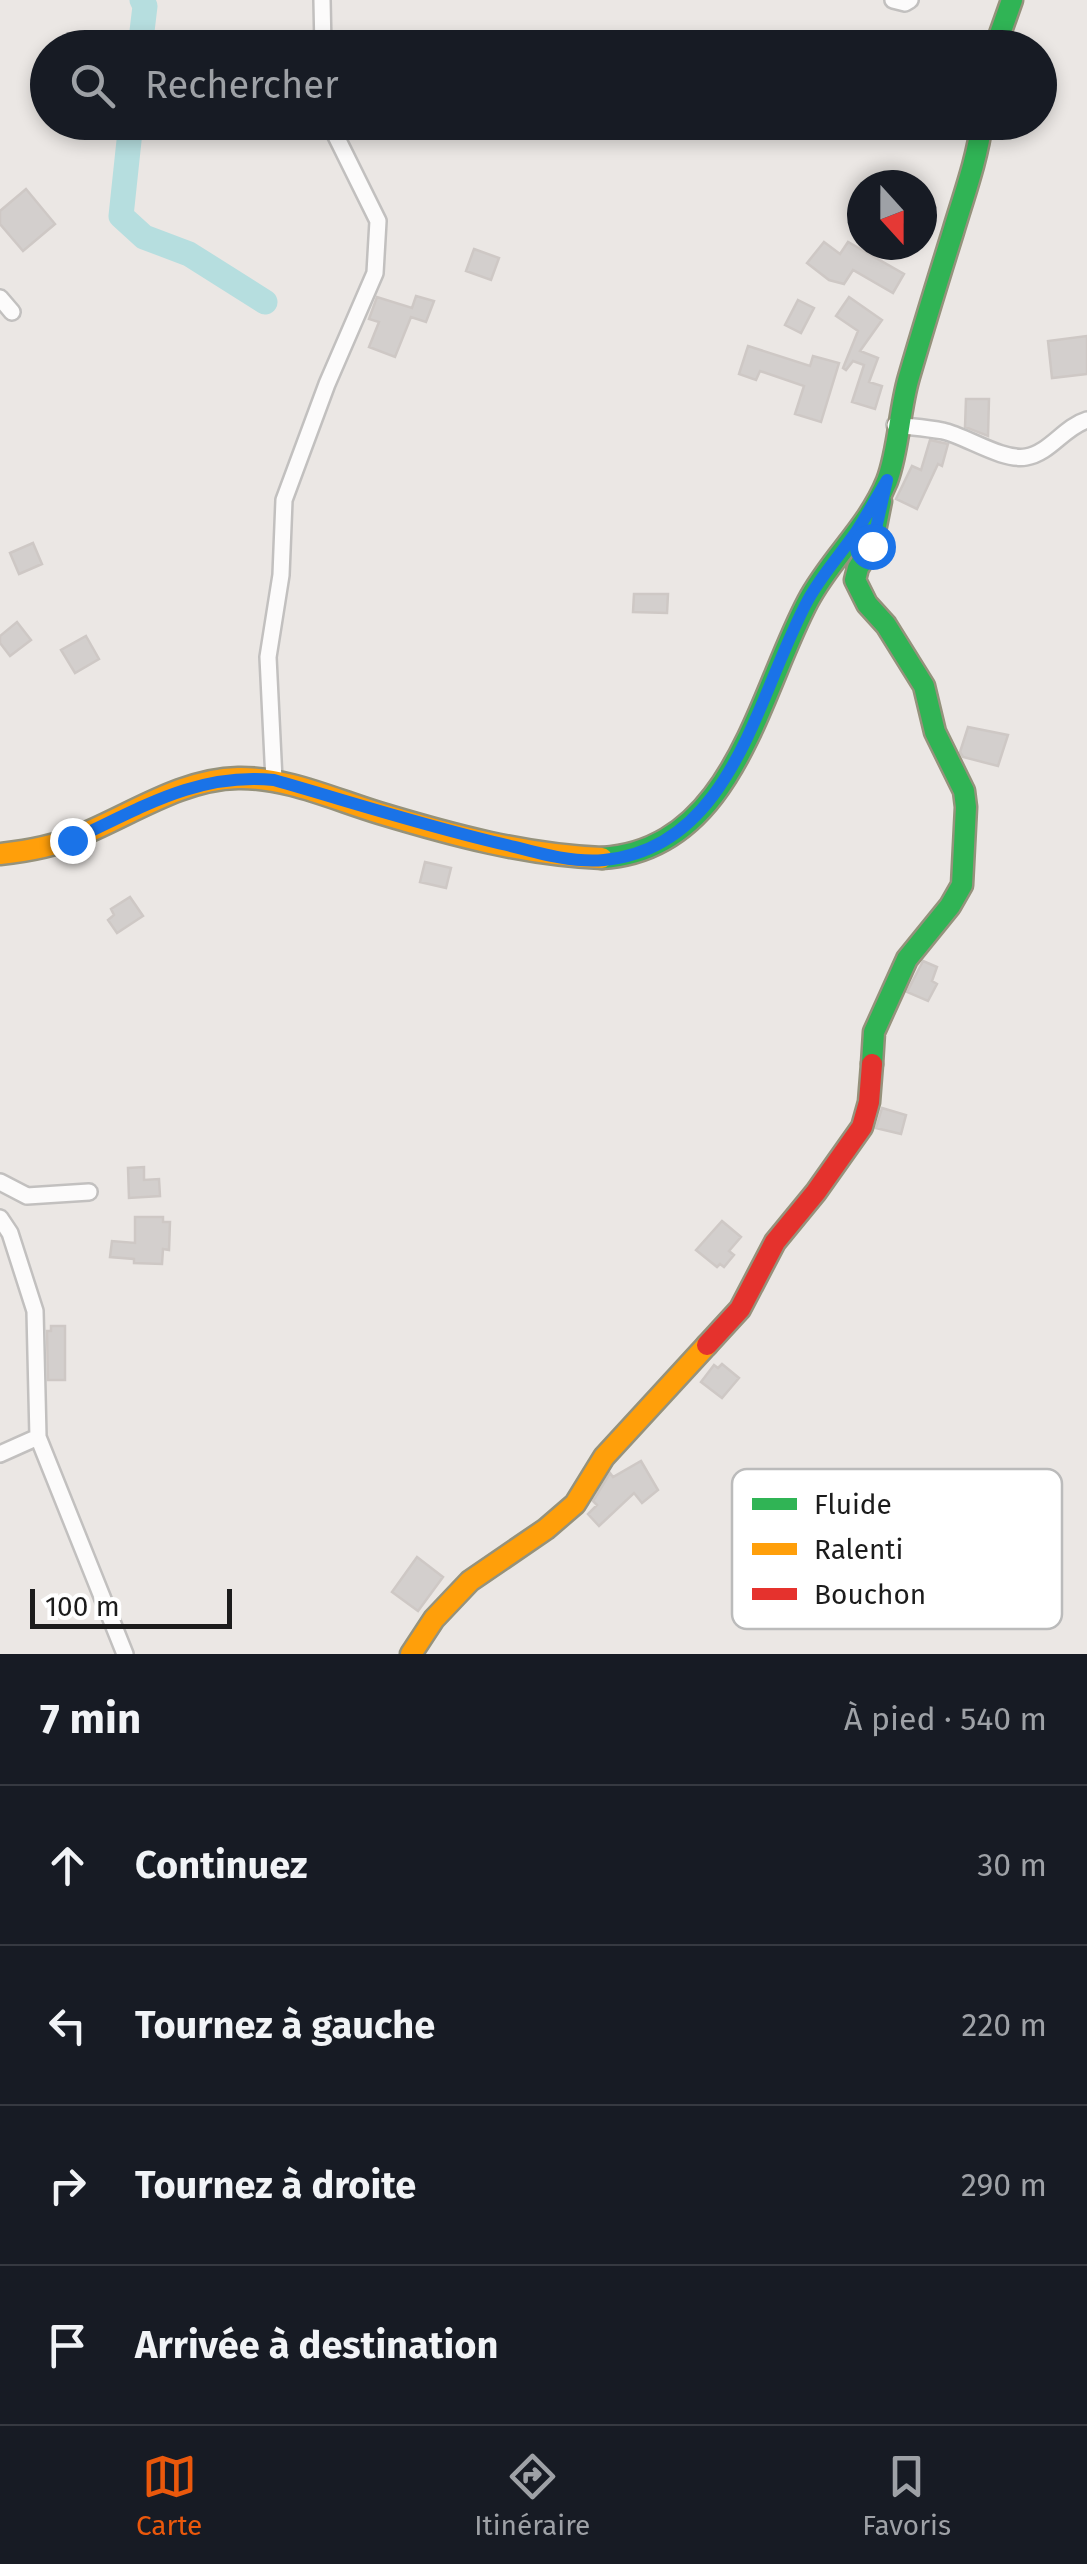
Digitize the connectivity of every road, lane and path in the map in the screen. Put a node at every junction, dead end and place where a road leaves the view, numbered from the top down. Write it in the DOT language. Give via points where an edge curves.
graph roads {
  1 [pos="322,0"];
  2 [pos="893,0"];
  3 [pos="910,0"];
  4 [pos="1012,0"];
  5 [pos="323,30"];
  6 [pos="1001,30"];
  7 [pos="338,140"];
  8 [pos="979,140"];
  9 [pos="0,298"];
  10 [pos="12,312"];
  11 [pos="1087,420"];
  12 [pos="895,426"];
  13 [pos="887,480"];
  14 [pos="274,780"];
  15 [pos="0,854"];
  16 [pos="0,1182"];
  17 [pos="89,1192"];
  18 [pos="0,1218"];
  19 [pos="38,1437"];
  20 [pos="0,1454"];
  21 [pos="125,1654"];
  22 [pos="411,1654"];
  1 -- 5 [label="street"];
  2 -- 3 [label="street"];
  4 -- 6 [label="street"];
  7 -- 14 [label="street" via="378,221 375,273 284,500 268,657"];
  8 -- 12 [label="street"];
  9 -- 10 [label="street"];
  11 -- 12 [label="street" via="1024,458 947,432"];
  12 -- 13 [label="street"];
  13 -- 14 [label="street" via="808,599 720,788 673,836 642,853 602,860 556,857"];
  13 -- 22 [label="street" via="872,546 855,580 924,686 934,732 964,791 962,885 907,959 874,1032 862,1128 775,1242 740,1309 604,1457 574,1504 470,1581"];
  14 -- 15 [label="street" via="210,781 72,840"];
  16 -- 17 [label="street" via="26,1196"];
  18 -- 19 [label="street" via="35,1311"];
  19 -- 20 [label="street"];
  19 -- 21 [label="street"];
}
